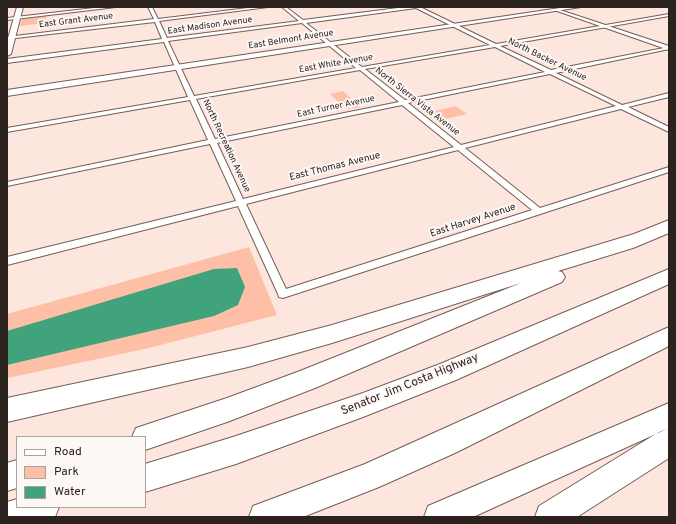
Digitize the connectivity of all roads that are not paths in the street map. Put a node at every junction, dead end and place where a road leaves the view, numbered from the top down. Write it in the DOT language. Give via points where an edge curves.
graph roads {
  1 [pos="20,7"];
  2 [pos="114,7"];
  3 [pos="150,7"];
  4 [pos="266,7"];
  5 [pos="284,7"];
  6 [pos="416,7"];
  7 [pos="578,7"];
  8 [pos="556,8"];
  9 [pos="669,15"];
  10 [pos="8,18"];
  11 [pos="17,18"];
  12 [pos="157,20"];
  13 [pos="302,22"];
  14 [pos="453,24"];
  15 [pos="607,26"];
  16 [pos="9,37"];
  17 [pos="166,40"];
  18 [pos="330,43"];
  19 [pos="496,45"];
  20 [pos="669,48"];
  21 [pos="7,54"];
  22 [pos="7,61"];
  23 [pos="177,66"];
  24 [pos="360,68"];
  25 [pos="551,72"];
  26 [pos="7,89"];
  27 [pos="7,93"];
  28 [pos="669,95"];
  29 [pos="192,98"];
  30 [pos="404,103"];
  31 [pos="622,107"];
  32 [pos="7,130"];
  33 [pos="669,130"];
  34 [pos="213,142"];
  35 [pos="460,147"];
  36 [pos="669,169"];
  37 [pos="7,184"];
  38 [pos="241,202"];
  39 [pos="539,211"];
  40 [pos="669,226"];
  41 [pos="638,238"];
  42 [pos="7,261"];
  43 [pos="669,276"];
  44 [pos="283,294"];
  45 [pos="669,336"];
  46 [pos="7,410"];
  47 [pos="669,415"];
  48 [pos="146,437"];
  49 [pos="669,442"];
  50 [pos="146,478"];
  51 [pos="40,508"];
  52 [pos="7,517"];
  53 [pos="264,517"];
  54 [pos="439,517"];
  55 [pos="550,517"];
  1 -- 11 [label="main road"];
  2 -- 11 [label="street"];
  3 -- 12 [label="street, North Recreation Avenue"];
  4 -- 12 [label="street, East Grant Avenue"];
  5 -- 13 [label="street, North Sierra Vista Avenue"];
  6 -- 13 [label="street, East Madison Avenue"];
  6 -- 14 [label="street, North Backer Avenue"];
  7 -- 8 [label="main road, East Belmont Avenue"];
  8 -- 14 [label="main road, East Belmont Avenue"];
  8 -- 15 [label="street"];
  9 -- 15 [label="street, East White Avenue"];
  10 -- 11 [label="street"];
  11 -- 16 [label="main road"];
  12 -- 16 [label="street, East Grant Avenue"];
  12 -- 17 [label="street, North Recreation Avenue"];
  13 -- 17 [label="street, East Madison Avenue"];
  13 -- 18 [label="street, North Sierra Vista Avenue"];
  14 -- 18 [label="main road, East Belmont Avenue"];
  14 -- 19 [label="street, North Backer Avenue"];
  15 -- 19 [label="street, East White Avenue"];
  15 -- 20 [label="street"];
  16 -- 21 [label="main road"];
  17 -- 22 [label="street, East Madison Avenue"];
  17 -- 23 [label="street, North Recreation Avenue"];
  18 -- 23 [label="main road, East Belmont Avenue"];
  18 -- 24 [label="street, North Sierra Vista Avenue"];
  19 -- 24 [label="street, East White Avenue"];
  19 -- 25 [label="street, North Backer Avenue"];
  20 -- 25 [label="street, East Turner Avenue"];
  23 -- 26 [label="main road, East Belmont Avenue"];
  23 -- 27 [label="main road, East Belmont Avenue"];
  23 -- 29 [label="street, North Recreation Avenue"];
  24 -- 29 [label="street, East White Avenue"];
  24 -- 30 [label="street, North Sierra Vista Avenue"];
  25 -- 30 [label="street, East Turner Avenue"];
  25 -- 31 [label="street, North Backer Avenue"];
  28 -- 31 [label="street, East Thomas Avenue"];
  29 -- 32 [label="street, East White Avenue"];
  29 -- 34 [label="street, North Recreation Avenue"];
  30 -- 34 [label="street, East Turner Avenue"];
  30 -- 35 [label="street, North Sierra Vista Avenue"];
  31 -- 33 [label="street, North Backer Avenue"];
  31 -- 35 [label="street, East Thomas Avenue"];
  34 -- 37 [label="street, East Turner Avenue"];
  34 -- 38 [label="street, North Recreation Avenue"];
  35 -- 38 [label="street, East Thomas Avenue"];
  35 -- 39 [label="street, North Sierra Vista Avenue"];
  36 -- 39 [label="street, East Harvey Avenue"];
  38 -- 42 [label="street, East Thomas Avenue"];
  38 -- 44 [label="street, North Recreation Avenue"];
  39 -- 44 [label="street, East Harvey Avenue"];
  40 -- 41 [label="highway"];
  41 -- 46 [label="highway" via="332,334 248,357"];
  41 -- 48 [label="highway" via="585,264 306,380"];
  43 -- 50 [label="highway, Senator Jim Costa Highway" via="363,406"];
  45 -- 53 [label="highway" via="369,477"];
  47 -- 54 [label="highway"];
  49 -- 55 [label="highway"];
  51 -- 52 [label="highway"];
}
